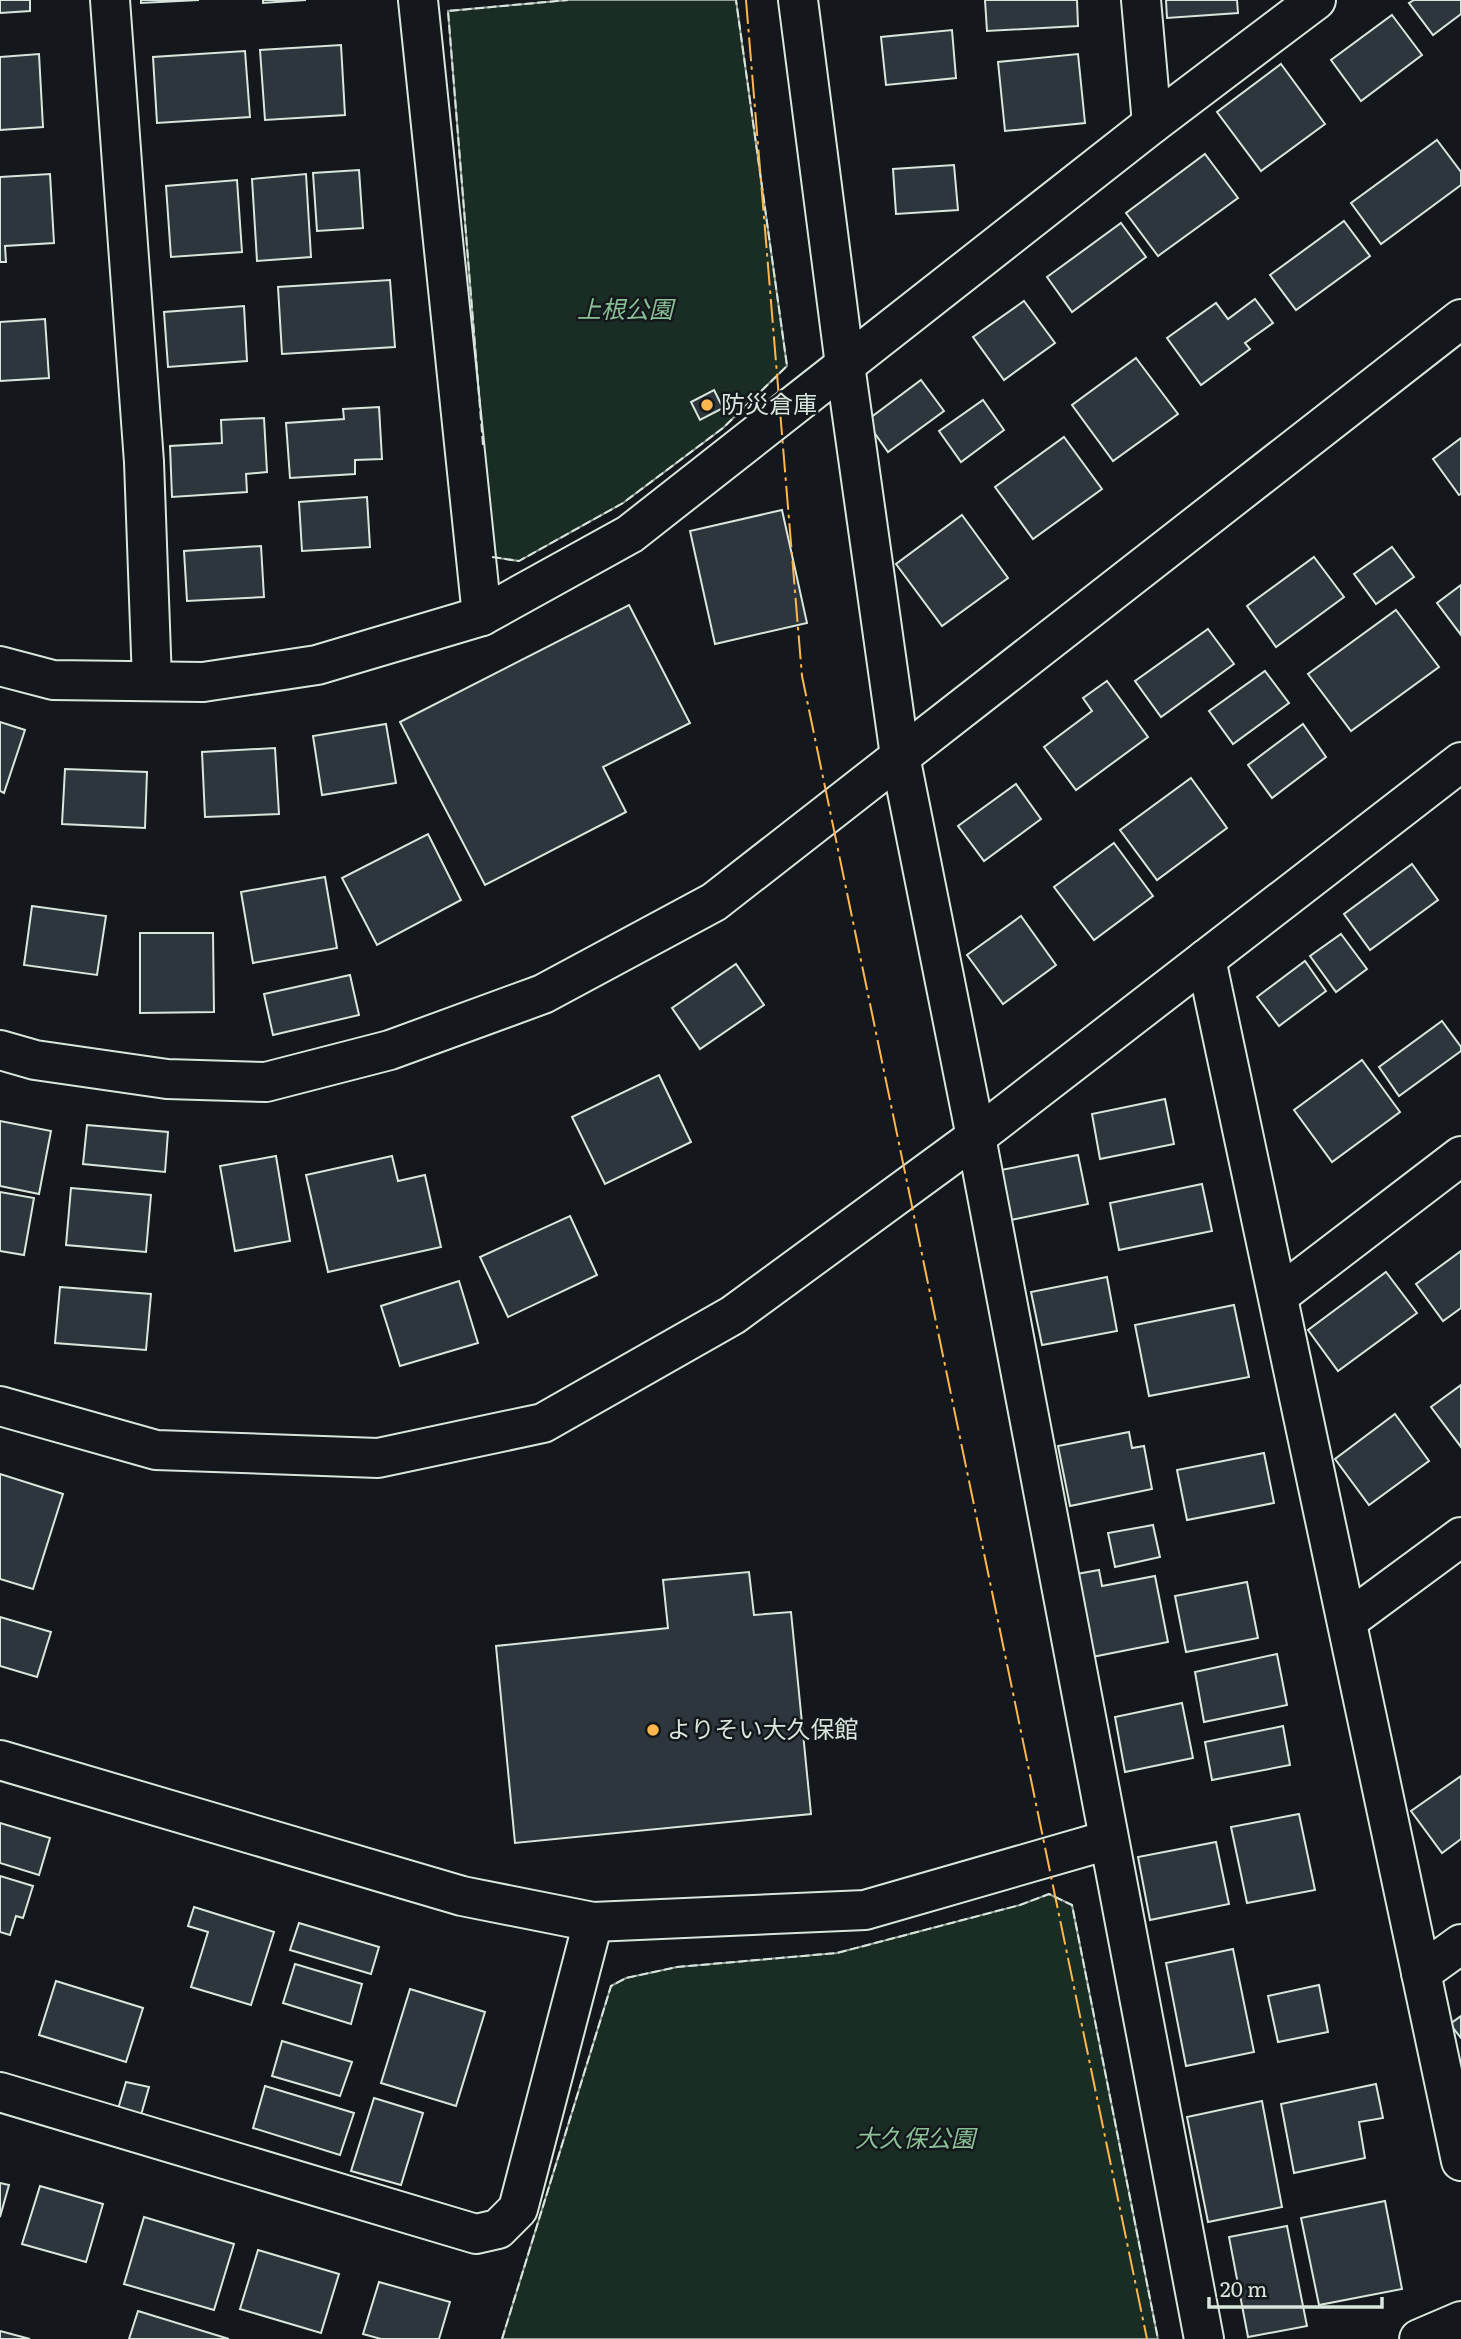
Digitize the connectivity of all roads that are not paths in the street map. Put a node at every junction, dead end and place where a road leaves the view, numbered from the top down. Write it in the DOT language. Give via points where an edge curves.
graph roads {
  1 [pos="110,0"];
  2 [pos="418,0"];
  3 [pos="798,0"];
  4 [pos="1141,0"];
  5 [pos="1316,0"];
  6 [pos="1152,124"];
  7 [pos="1461,319"];
  8 [pos="845,365"];
  9 [pos="482,616"];
  10 [pos="0,666"];
  11 [pos="152,681"];
  12 [pos="900,756"];
  13 [pos="1461,762"];
  14 [pos="1206,959"];
  15 [pos="0,1050"];
  16 [pos="975,1137"];
  17 [pos="1461,1156"];
  18 [pos="1278,1296"];
  19 [pos="0,1406"];
  20 [pos="1461,1537"];
  21 [pos="1347,1621"];
  22 [pos="0,1760"];
  23 [pos="1108,1840"];
  24 [pos="593,1922"];
  25 [pos="1461,1944"];
  26 [pos="1421,1973"];
  27 [pos="0,2092"];
  28 [pos="1461,2161"];
  29 [pos="1461,2321"];
  30 [pos="1204,2339"];
  31 [pos="1419,2339"];
  1 -- 11 [label="street" via="144,462"];
  2 -- 9 [label="street"];
  3 -- 8 [label="street"];
  4 -- 6 [label="street"];
  5 -- 6 [label="street"];
  6 -- 8 [label="street"];
  7 -- 12 [label="street"];
  8 -- 9 [label="street" via="630,534"];
  8 -- 12 [label="street"];
  9 -- 11 [label="street" via="317,665 203,682"];
  10 -- 11 [label="street" via="53,680"];
  12 -- 15 [label="street" via="714,902 543,994 390,1050 266,1082 167,1079 35,1060"];
  12 -- 16 [label="street"];
  13 -- 14 [label="street"];
  14 -- 16 [label="street"];
  14 -- 18 [label="street"];
  16 -- 19 [label="street" via="733,1315 543,1423 378,1458 156,1450"];
  16 -- 23 [label="street"];
  17 -- 18 [label="street"];
  18 -- 21 [label="street"];
  20 -- 21 [label="street"];
  21 -- 26 [label="street"];
  22 -- 24 [label="street" via="463,1896"];
  23 -- 24 [label="street" via="865,1910"];
  23 -- 30 [label="street"];
  24 -- 27 [label="street" via="518,2209 498,2229 476,2234"];
  25 -- 26 [label="street"];
  26 -- 28 [label="street"];
  29 -- 31 [label="street"];
}
